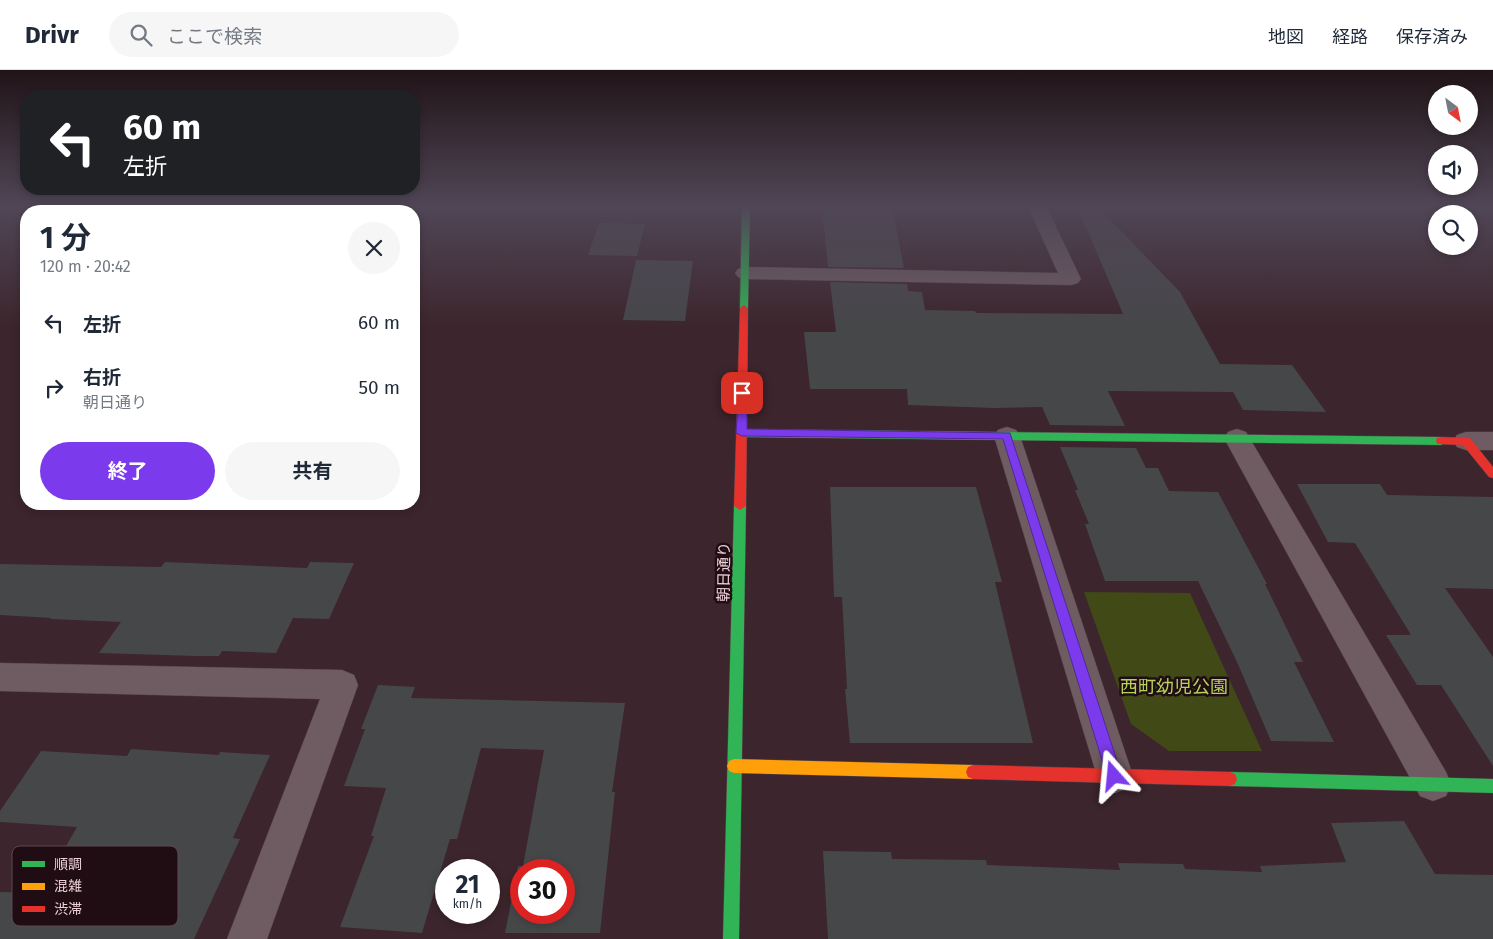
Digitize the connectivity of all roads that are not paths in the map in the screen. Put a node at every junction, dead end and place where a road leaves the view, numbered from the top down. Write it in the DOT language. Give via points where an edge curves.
graph roads {
  1 [pos="745,247"];
  2 [pos="1056,247"];
  3 [pos="745,273"];
  4 [pos="742,433"];
  5 [pos="1007,436"];
  6 [pos="1237,438"];
  7 [pos="1466,441"];
  8 [pos="1493,441"];
  9 [pos="1493,474"];
  10 [pos="0,677"];
  11 [pos="734,766"];
  12 [pos="1114,776"];
  13 [pos="1432,784"];
  14 [pos="1493,786"];
  15 [pos="247,939"];
  16 [pos="731,939"];
  1 -- 3 [label="street, 朝日通り"];
  2 -- 3 [label="street" via="1071,279"];
  3 -- 4 [label="street, 朝日通り"];
  4 -- 5 [label="street"];
  4 -- 11 [label="street, 朝日通り"];
  5 -- 6 [label="street"];
  5 -- 12 [label="street"];
  6 -- 7 [label="street"];
  6 -- 13 [label="street"];
  7 -- 8 [label="street"];
  7 -- 9 [label="street"];
  10 -- 15 [label="street" via="342,685"];
  11 -- 12 [label="street"];
  11 -- 16 [label="street, 朝日通り"];
  12 -- 13 [label="street"];
  13 -- 14 [label="street"];
}
